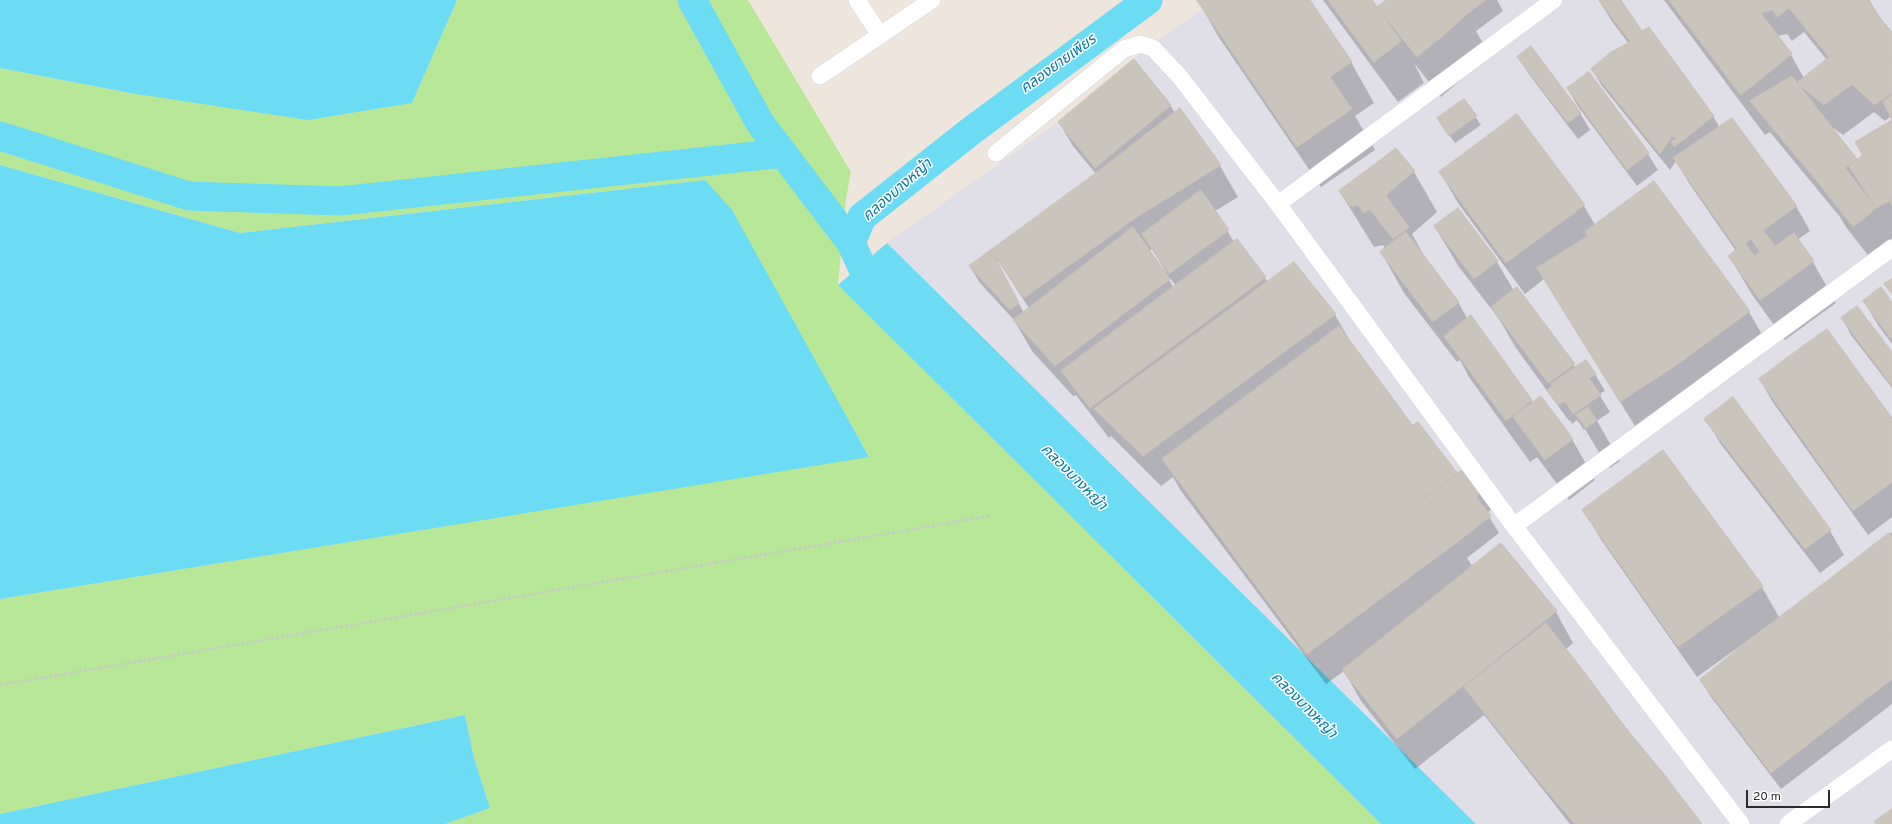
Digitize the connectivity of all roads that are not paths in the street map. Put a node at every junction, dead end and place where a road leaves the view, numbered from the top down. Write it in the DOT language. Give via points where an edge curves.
graph roads {
  1 [pos="857,0"];
  2 [pos="932,0"];
  3 [pos="1554,0"];
  4 [pos="880,35"];
  5 [pos="820,76"];
  6 [pos="996,153"];
  7 [pos="1278,204"];
  8 [pos="1892,248"];
  9 [pos="1514,526"];
  10 [pos="1892,749"];
  11 [pos="1741,824"];
  12 [pos="1788,824"];
  1 -- 4 [label="lane"];
  2 -- 4 [label="lane"];
  3 -- 7 [label="lane"];
  4 -- 5 [label="lane"];
  6 -- 7 [label="lane" via="1124,49 1140,44 1153,48 1180,77"];
  7 -- 9 [label="lane"];
  8 -- 9 [label="lane"];
  9 -- 11 [label="lane"];
  10 -- 12 [label="lane"];
}
